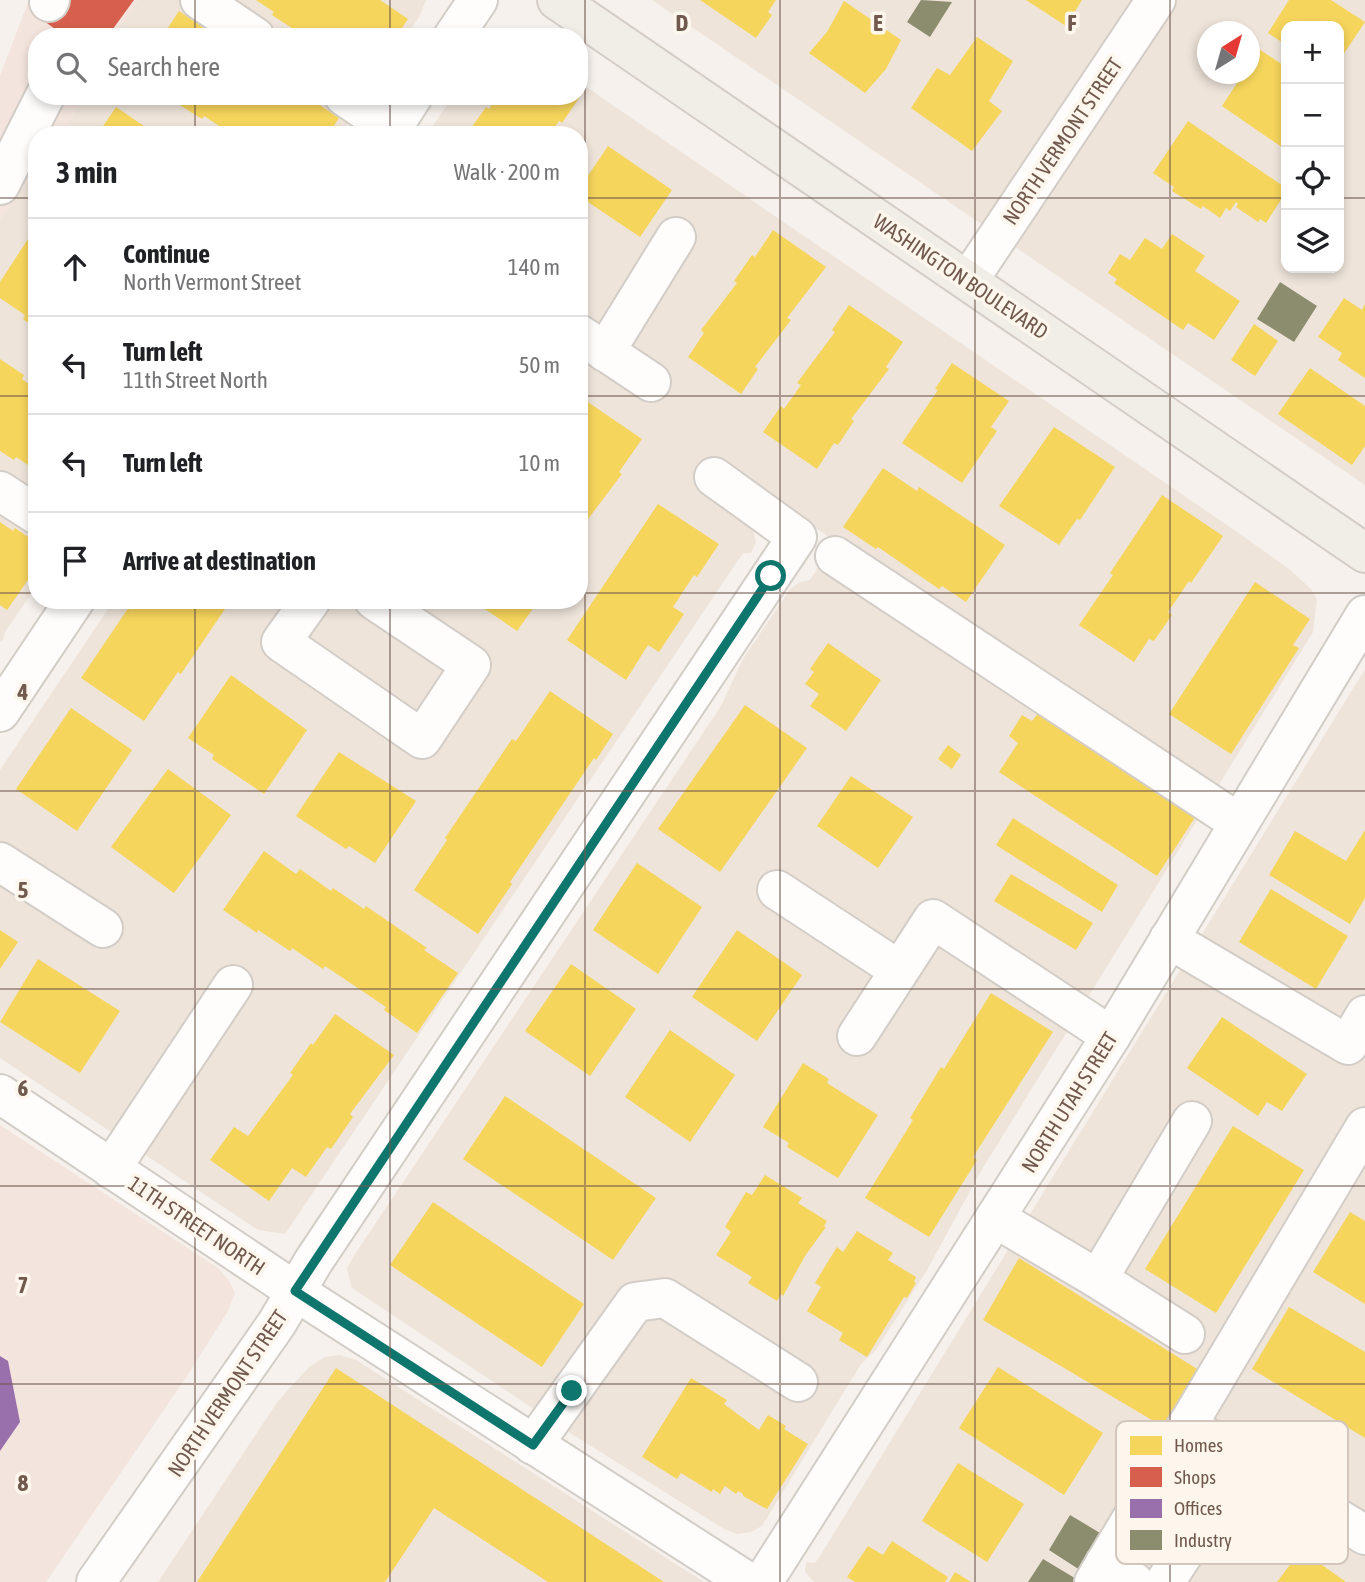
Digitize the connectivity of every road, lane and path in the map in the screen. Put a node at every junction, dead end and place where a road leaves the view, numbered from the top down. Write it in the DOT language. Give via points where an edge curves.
graph roads {
  1 [pos="200,0"];
  2 [pos="478,0"];
  3 [pos="556,0"];
  4 [pos="1156,0"];
  5 [pos="242,28"];
  6 [pos="459,28"];
  7 [pos="40,105"];
  8 [pos="356,105"];
  9 [pos="408,105"];
  10 [pos="30,126"];
  11 [pos="382,126"];
  12 [pos="394,126"];
  13 [pos="28,130"];
  14 [pos="0,185"];
  15 [pos="676,237"];
  16 [pos="968,281"];
  17 [pos="592,343"];
  18 [pos="651,382"];
  19 [pos="714,477"];
  20 [pos="0,491"];
  21 [pos="28,509"];
  22 [pos="1365,553"];
  23 [pos="835,556"];
  24 [pos="69,609"];
  25 [pos="302,609"];
  26 [pos="388,609"];
  27 [pos="1365,615"];
  28 [pos="0,712"];
  29 [pos="1239,823"];
  30 [pos="0,862"];
  31 [pos="777,890"];
  32 [pos="103,928"];
  33 [pos="1170,939"];
  34 [pos="900,971"];
  35 [pos="233,985"];
  36 [pos="1365,1015"];
  37 [pos="857,1036"];
  38 [pos="1111,1036"];
  39 [pos="0,1094"];
  40 [pos="1192,1121"];
  41 [pos="1365,1127"];
  42 [pos="111,1169"];
  43 [pos="995,1218"];
  44 [pos="1098,1279"];
  45 [pos="295,1291"];
  46 [pos="1185,1334"];
  47 [pos="798,1382"];
  48 [pos="1189,1421"];
  49 [pos="533,1445"];
  50 [pos="1348,1524"];
  51 [pos="1365,1535"];
  52 [pos="1177,1564"];
  53 [pos="96,1582"];
  54 [pos="748,1582"];
  55 [pos="763,1582"];
  56 [pos="1165,1582"];
  1 -- 5 [label="street"];
  2 -- 6 [label="street"];
  3 -- 16 [label="main road, WASHINGTON BOULEVARD"];
  4 -- 16 [label="street, NORTH VERMONT STREET"];
  7 -- 10 [label="street"];
  8 -- 11 [label="street"];
  9 -- 12 [label="street"];
  13 -- 14 [label="street"];
  15 -- 17 [label="street"];
  16 -- 22 [label="main road, WASHINGTON BOULEVARD"];
  17 -- 18 [label="street"];
  19 -- 45 [label="street, NORTH VERMONT STREET" via="797,537"];
  20 -- 21 [label="street"];
  23 -- 29 [label="street"];
  24 -- 28 [label="street"];
  25 -- 26 [label="street" via="281,642 422,739 471,664"];
  27 -- 29 [label="street, NORTH UTAH STREET"];
  29 -- 33 [label="street, NORTH UTAH STREET"];
  30 -- 32 [label="street"];
  31 -- 34 [label="street"];
  33 -- 36 [label="street" via="1348,1045"];
  33 -- 38 [label="street, NORTH UTAH STREET"];
  34 -- 37 [label="street"];
  34 -- 38 [label="street" via="933,919"];
  35 -- 42 [label="street"];
  38 -- 43 [label="street, NORTH UTAH STREET"];
  39 -- 42 [label="street, 11TH STREET NORTH"];
  40 -- 44 [label="street"];
  41 -- 48 [label="street"];
  42 -- 45 [label="street, 11TH STREET NORTH"];
  43 -- 44 [label="street"];
  43 -- 55 [label="street, NORTH UTAH STREET"];
  44 -- 46 [label="street"];
  45 -- 49 [label="street, 11TH STREET NORTH"];
  45 -- 53 [label="street, NORTH VERMONT STREET"];
  47 -- 49 [label="street" via="665,1298 635,1302"];
  49 -- 54 [label="street, 11TH STREET NORTH"];
  50 -- 51 [label="street"];
  52 -- 56 [label="street"];
}
